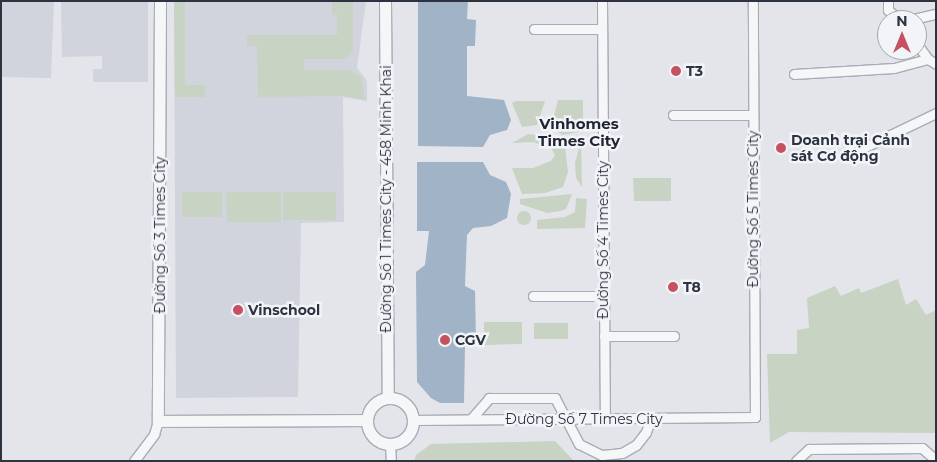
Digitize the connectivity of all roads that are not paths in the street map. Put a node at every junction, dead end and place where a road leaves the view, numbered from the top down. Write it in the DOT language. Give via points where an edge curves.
graph roads {
  1 [pos="160,1"];
  2 [pos="385,1"];
  3 [pos="602,1"];
  4 [pos="752,1"];
  5 [pos="534,29"];
  6 [pos="602,29"];
  7 [pos="932,62"];
  8 [pos="794,74"];
  9 [pos="936,113"];
  10 [pos="673,115"];
  11 [pos="753,115"];
  12 [pos="863,148"];
  13 [pos="533,296"];
  14 [pos="604,296"];
  15 [pos="604,336"];
  16 [pos="674,336"];
  17 [pos="388,397"];
  18 [pos="605,418"];
  19 [pos="651,418"];
  20 [pos="755,418"];
  21 [pos="566,419"];
  22 [pos="366,420"];
  23 [pos="413,420"];
  24 [pos="471,420"];
  25 [pos="158,422"];
  26 [pos="390,444"];
  27 [pos="602,458"];
  28 [pos="936,460"];
  29 [pos="134,461"];
  30 [pos="391,461"];
  31 [pos="796,461"];
  1 -- 25 [label="street, Đường Số 3 Times City"];
  2 -- 17 [label="street, Đường Số 1 Times City - 458 Minh Khai"];
  3 -- 6 [label="street, Đường Số 4 Times City"];
  4 -- 11 [label="street, Đường Số 5 Times City"];
  5 -- 6 [label="street"];
  6 -- 14 [label="street, Đường Số 4 Times City"];
  7 -- 8 [label="street" via="894,68"];
  9 -- 12 [label="street"];
  10 -- 11 [label="street"];
  11 -- 20 [label="street, Đường Số 5 Times City"];
  13 -- 14 [label="street"];
  14 -- 15 [label="street, Đường Số 4 Times City"];
  15 -- 16 [label="street"];
  15 -- 18 [label="street, Đường Số 4 Times City"];
  17 -- 22 [label="street" via="373,404"];
  17 -- 23 [label="street" via="408,406"];
  18 -- 19 [label="street, Đường Số 7 Times City"];
  18 -- 21 [label="street, Đường Số 7 Times City"];
  19 -- 20 [label="street, Đường Số 7 Times City"];
  19 -- 27 [label="street" via="636,445"];
  21 -- 24 [label="street, Đường Số 7 Times City"];
  21 -- 24 [label="street" via="555,398 489,398"];
  21 -- 27 [label="street" via="579,444"];
  22 -- 25 [label="street"];
  22 -- 26 [label="street" via="373,437"];
  23 -- 24 [label="street, Đường Số 7 Times City"];
  23 -- 26 [label="street" via="407,436"];
  25 -- 29 [label="street, Đường Số 3 Times City" via="154,434"];
  26 -- 30 [label="street"];
  28 -- 31 [label="street" via="922,448 809,449"];
}
